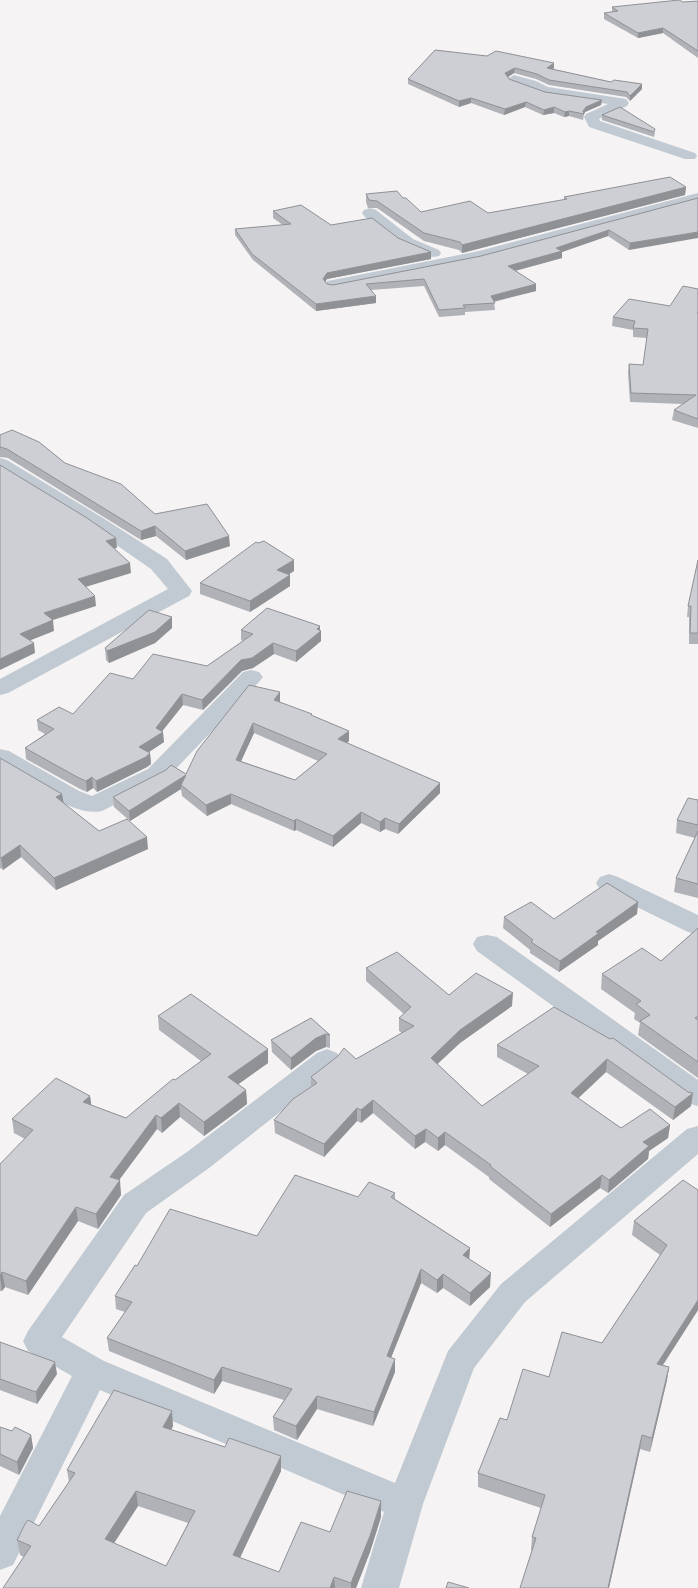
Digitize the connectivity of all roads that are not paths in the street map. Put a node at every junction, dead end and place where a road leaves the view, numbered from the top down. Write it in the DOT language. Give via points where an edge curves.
graph roads {
  1 [pos="514,79"];
  2 [pos="695,158"];
  3 [pos="698,198"];
  4 [pos="370,213"];
  5 [pos="480,256"];
  6 [pos="333,286"];
  7 [pos="0,464"];
  8 [pos="251,677"];
  9 [pos="5,679"];
  10 [pos="0,756"];
  11 [pos="609,884"];
  12 [pos="698,926"];
  13 [pos="487,944"];
  14 [pos="327,1060"];
  15 [pos="698,1095"];
  16 [pos="698,1137"];
  17 [pos="92,1371"];
  18 [pos="405,1504"];
  19 [pos="0,1553"];
  20 [pos="380,1588"];
  1 -- 2 [label="street" via="545,91 621,102 591,117 594,124"];
  3 -- 5 [label="street"];
  4 -- 5 [label="street" via="419,249 440,254"];
  5 -- 6 [label="street"];
  7 -- 9 [label="street" via="159,564 180,591"];
  8 -- 10 [label="street" via="157,774 93,805 70,796"];
  11 -- 12 [label="street"];
  13 -- 15 [label="street"];
  14 -- 17 [label="street" via="198,1160 135,1204 40,1341"];
  16 -- 18 [label="street" via="513,1293 460,1361"];
  17 -- 18 [label="street"];
  17 -- 19 [label="street"];
  18 -- 20 [label="street"];
}
